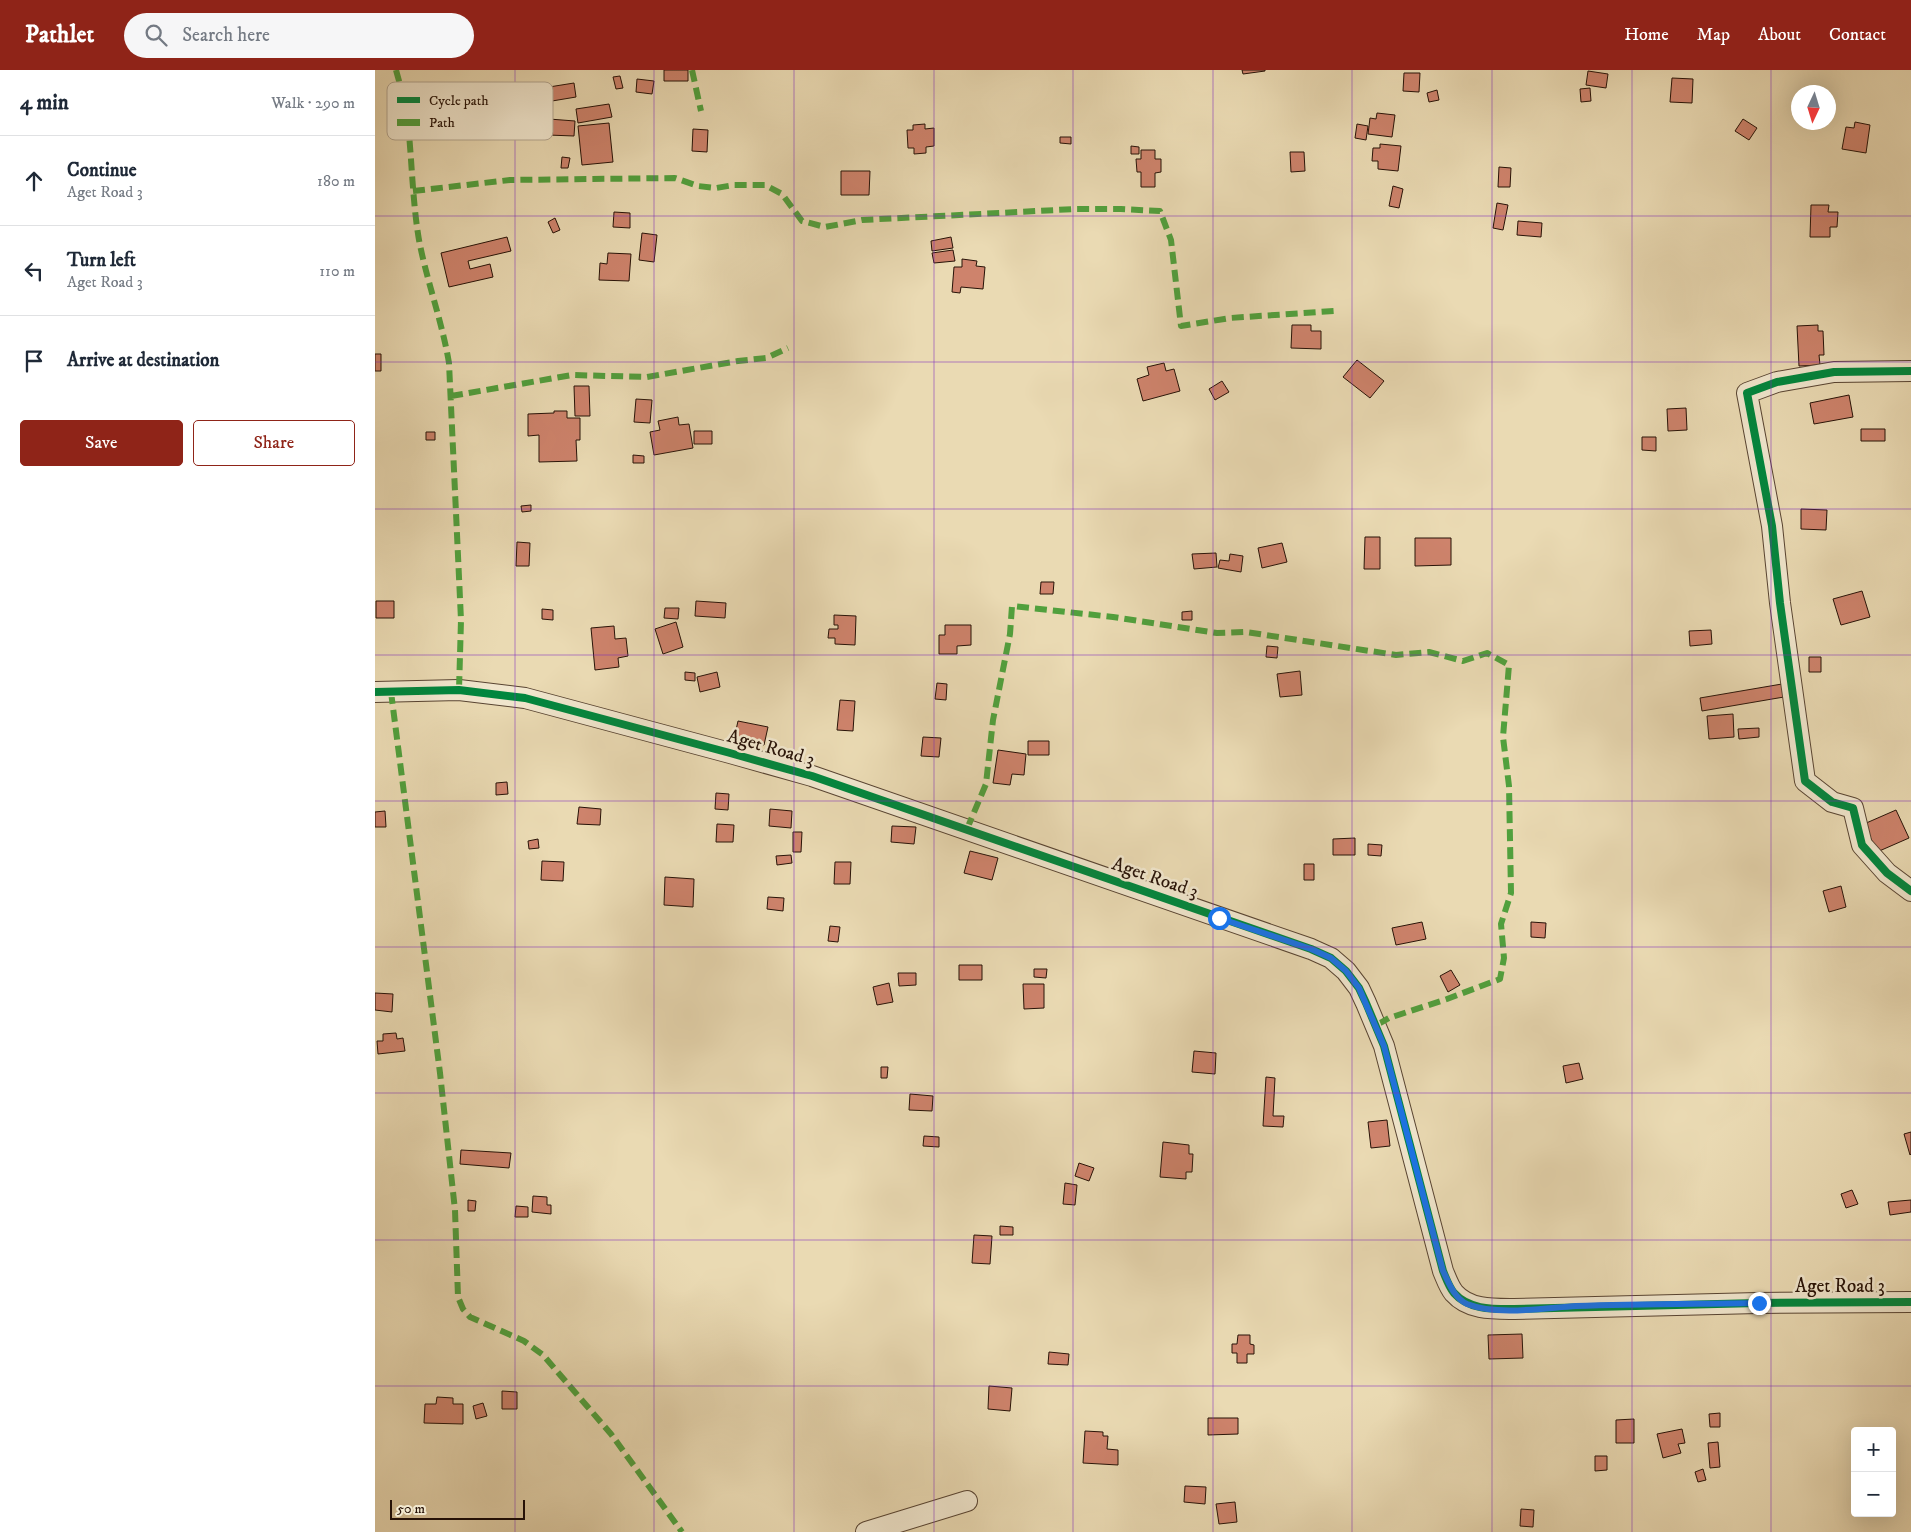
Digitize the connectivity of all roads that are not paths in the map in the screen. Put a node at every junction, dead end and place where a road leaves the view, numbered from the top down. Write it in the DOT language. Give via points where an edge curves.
graph roads {
  1 [pos="1911,371"];
  2 [pos="375,692"];
  3 [pos="1911,891"];
  4 [pos="1911,1302"];
  5 [pos="967,1501"];
  6 [pos="866,1532"];
  1 -- 3 [label="street" via="1834,372 1777,382 1747,393 1772,526 1805,781 1832,802 1853,808 1862,845 1887,873"];
  2 -- 4 [label="street, Aget Road 3" via="459,690 525,698 766,763 942,820 1331,958 1359,988 1384,1046 1443,1271 1452,1292 1465,1303 1487,1309 1515,1309"];
  5 -- 6 [label="street"];
}
